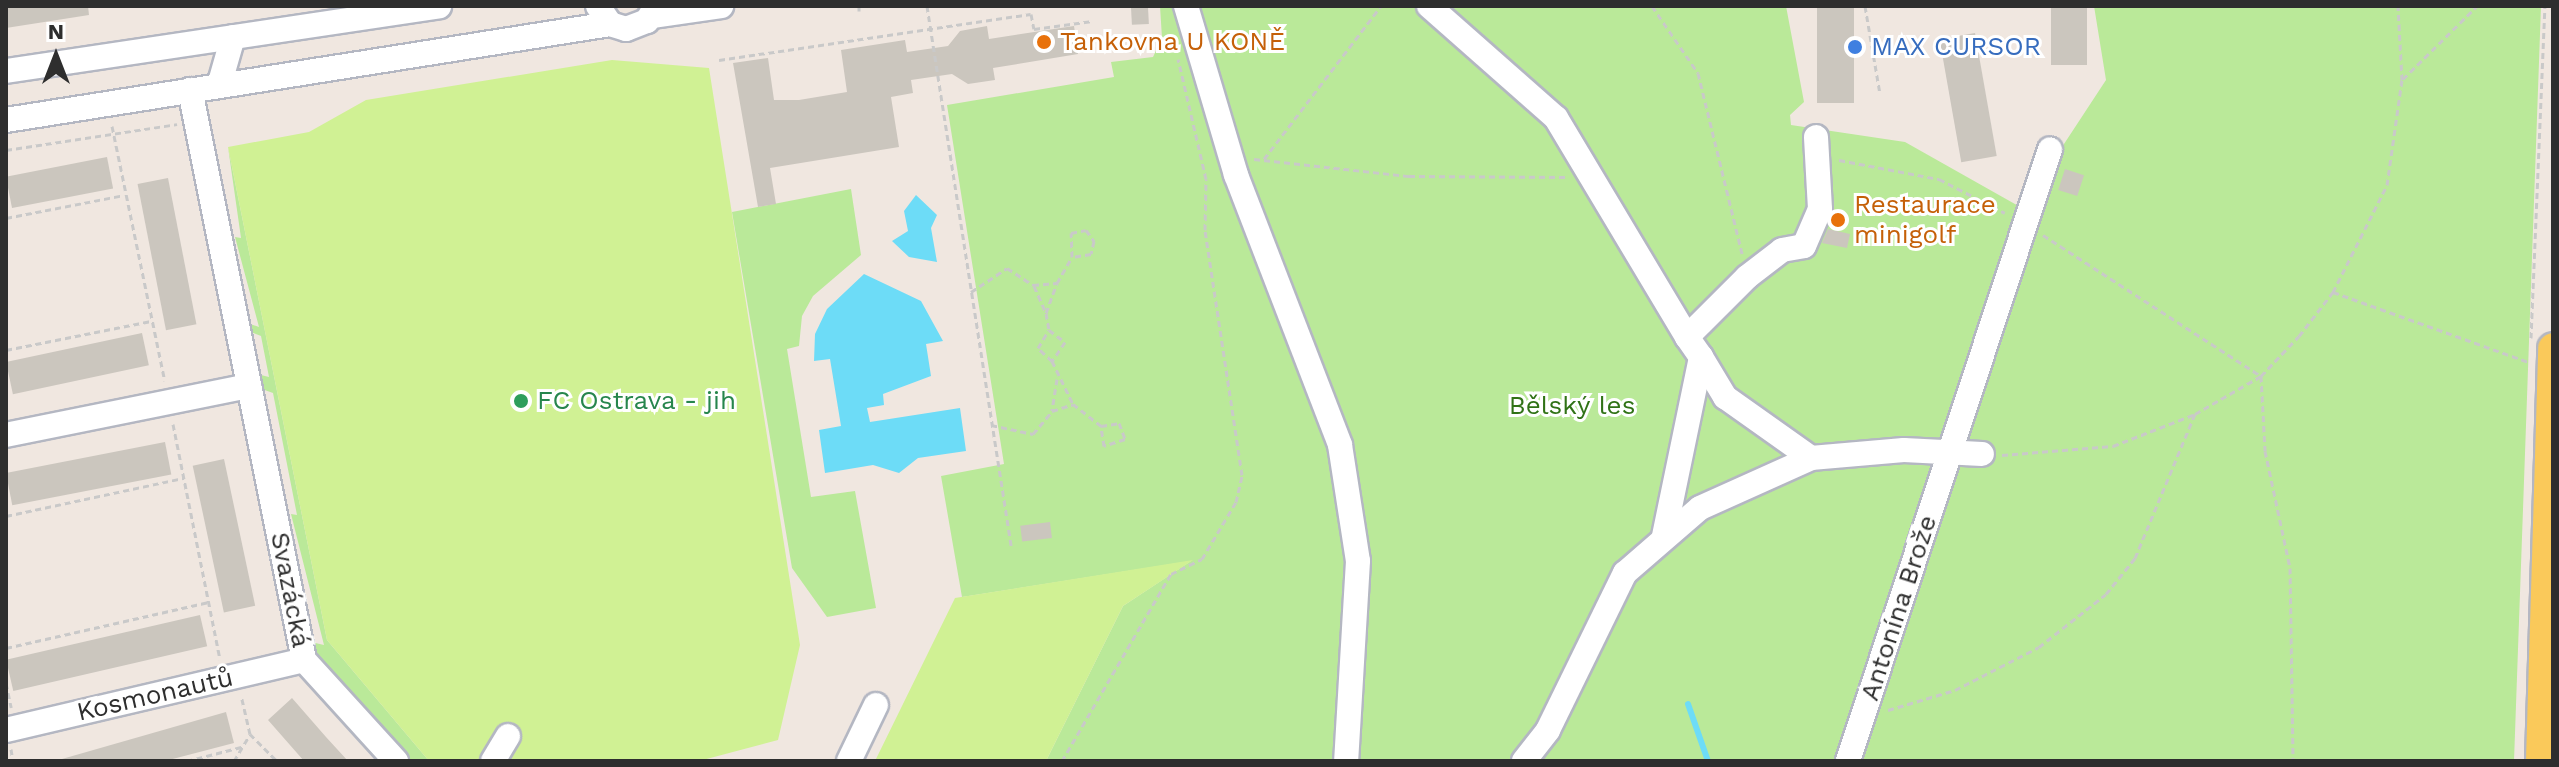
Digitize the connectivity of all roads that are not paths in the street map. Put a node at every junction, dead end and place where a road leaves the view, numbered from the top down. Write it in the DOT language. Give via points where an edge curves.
graph roads {
  1 [pos="439,6"];
  2 [pos="721,6"];
  3 [pos="1186,6"];
  4 [pos="1429,6"];
  5 [pos="377,11"];
  6 [pos="654,11"];
  7 [pos="604,15"];
  8 [pos="233,37"];
  9 [pos="385,59"];
  10 [pos="6,71"];
  11 [pos="219,86"];
  12 [pos="190,90"];
  13 [pos="6,120"];
  14 [pos="1816,137"];
  15 [pos="2050,149"];
  16 [pos="1694,347"];
  17 [pos="2542,355"];
  18 [pos="249,386"];
  19 [pos="6,435"];
  20 [pos="1949,454"];
  21 [pos="1982,454"];
  22 [pos="1811,458"];
  23 [pos="1664,536"];
  24 [pos="304,660"];
  25 [pos="876,705"];
  26 [pos="6,730"];
  27 [pos="508,736"];
  28 [pos="396,761"];
  29 [pos="493,761"];
  30 [pos="849,761"];
  31 [pos="1346,761"];
  32 [pos="1524,761"];
  33 [pos="1848,761"];
  34 [pos="2541,761"];
  1 -- 5 [label="street"];
  2 -- 6 [label="street"];
  3 -- 31 [label="street" via="1230,156 1340,445 1358,561"];
  4 -- 16 [label="street" via="1556,118 1597,177"];
  5 -- 8 [label="street"];
  5 -- 9 [label="street"];
  6 -- 7 [label="street" via="635,28"];
  7 -- 9 [label="street"];
  8 -- 10 [label="street"];
  8 -- 11 [label="street"];
  9 -- 11 [label="street"];
  11 -- 12 [label="street"];
  12 -- 13 [label="street"];
  12 -- 18 [label="street, Svazácká"];
  14 -- 16 [label="street" via="1820,209 1804,246 1782,250 1747,277"];
  15 -- 20 [label="street, Antonína Brože"];
  16 -- 22 [label="street" via="1725,397"];
  16 -- 23 [label="street"];
  17 -- 34 [label="main road"];
  18 -- 19 [label="street"];
  18 -- 24 [label="street, Svazácká"];
  20 -- 21 [label="street"];
  20 -- 22 [label="street"];
  20 -- 33 [label="street, Antonína Brože"];
  22 -- 23 [label="street" via="1736,489"];
  23 -- 32 [label="street" via="1625,573 1548,730"];
  24 -- 26 [label="street, Kosmonautů"];
  24 -- 28 [label="street, Svazácká"];
  25 -- 30 [label="street"];
  27 -- 29 [label="street"];
}
